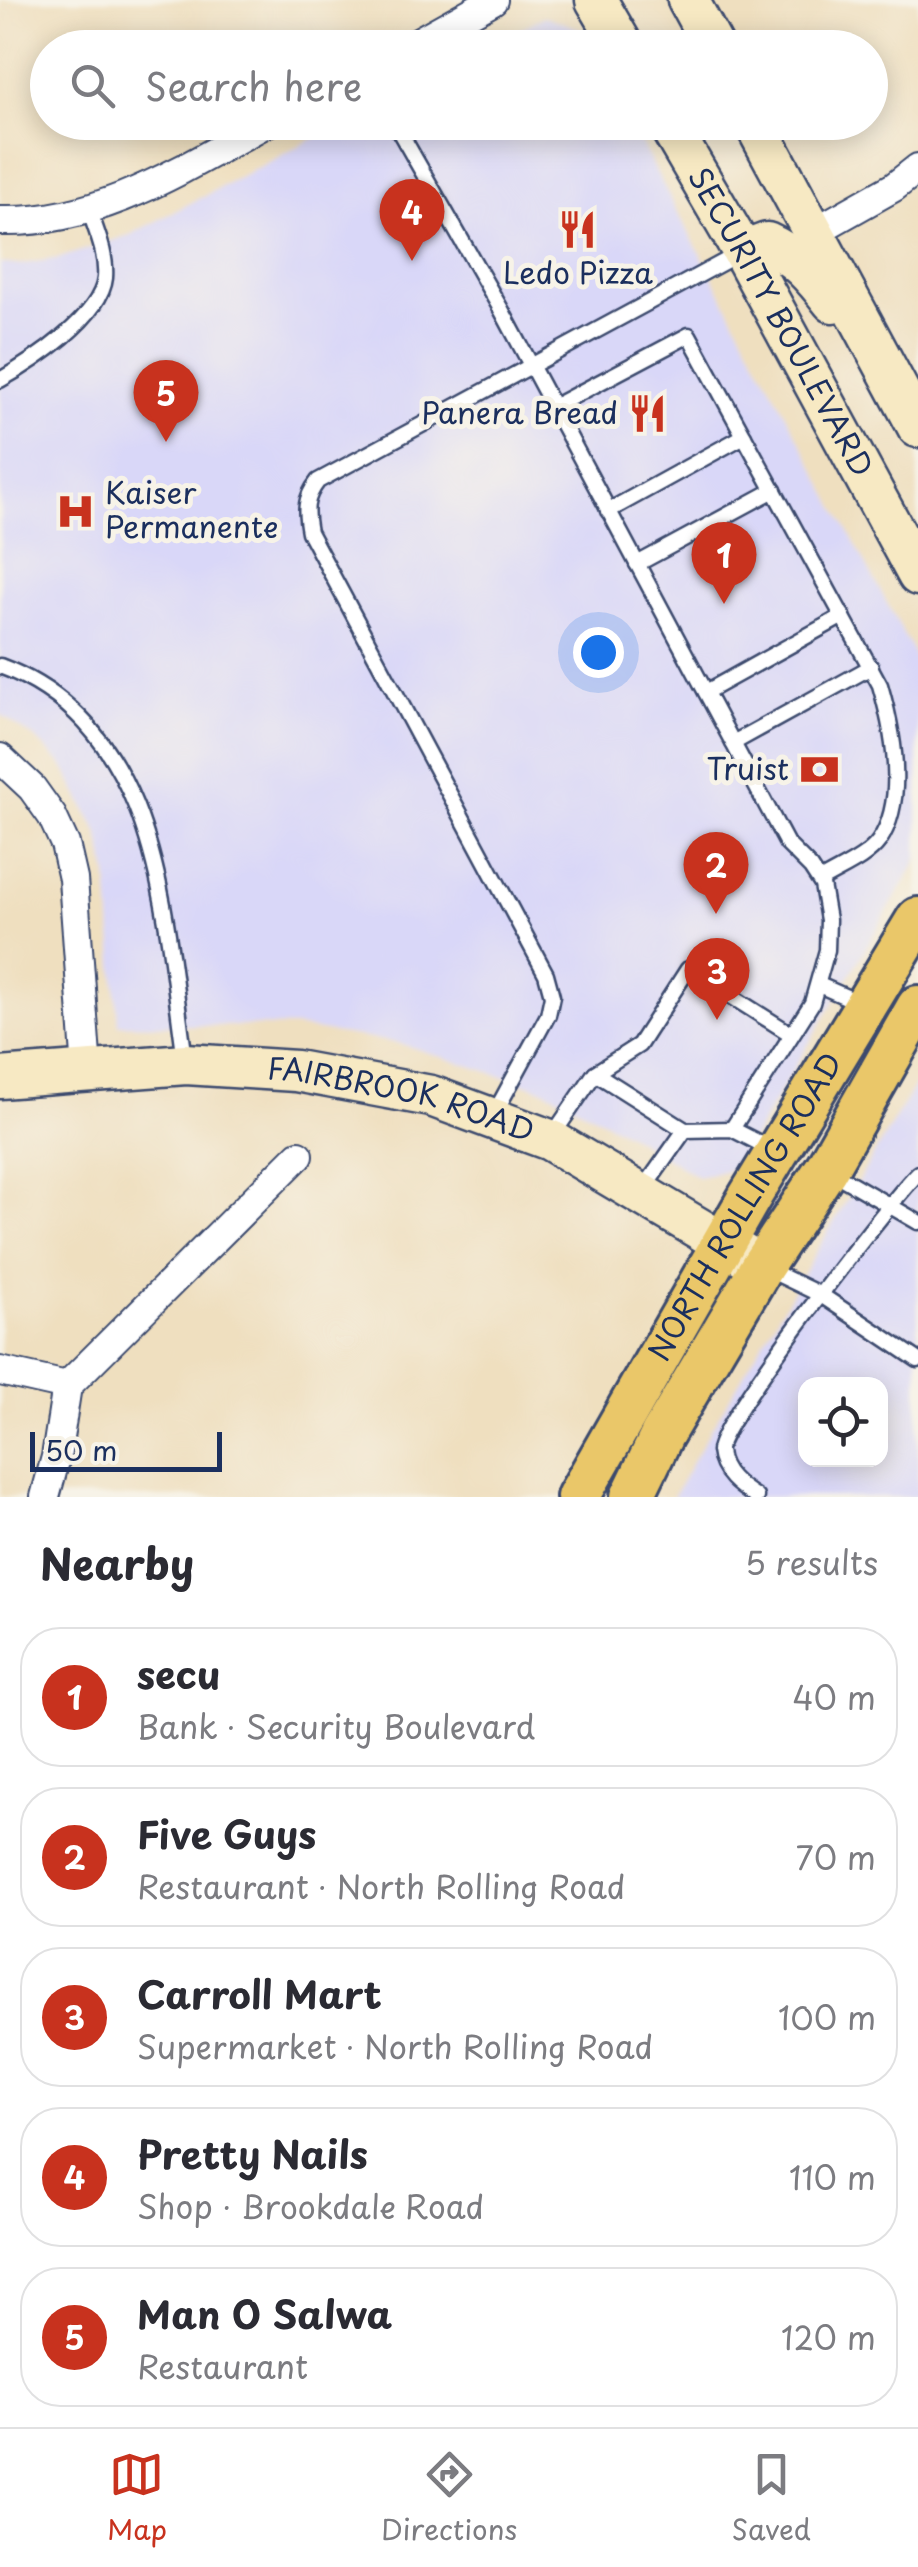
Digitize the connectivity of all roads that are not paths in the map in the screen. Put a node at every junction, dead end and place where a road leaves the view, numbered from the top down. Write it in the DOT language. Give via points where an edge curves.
graph roads {
  1 [pos="493,0"];
  2 [pos="596,0"];
  3 [pos="688,0"];
  4 [pos="439,30"];
  5 [pos="614,30"];
  6 [pos="704,30"];
  7 [pos="235,140"];
  8 [pos="404,140"];
  9 [pos="678,140"];
  10 [pos="764,140"];
  11 [pos="918,168"];
  12 [pos="89,209"];
  13 [pos="0,221"];
  14 [pos="814,232"];
  15 [pos="743,252"];
  16 [pos="530,366"];
  17 [pos="0,380"];
  18 [pos="909,406"];
  19 [pos="552,407"];
  20 [pos="744,436"];
  21 [pos="774,490"];
  22 [pos="608,511"];
  23 [pos="637,564"];
  24 [pos="918,575"];
  25 [pos="843,616"];
  26 [pos="0,666"];
  27 [pos="871,668"];
  28 [pos="706,692"];
  29 [pos="734,744"];
  30 [pos="0,758"];
  31 [pos="820,880"];
  32 [pos="918,892"];
  33 [pos="918,919"];
  34 [pos="819,985"];
  35 [pos="865,1005"];
  36 [pos="915,1014"];
  37 [pos="791,1034"];
  38 [pos="186,1064"];
  39 [pos="88,1071"];
  40 [pos="596,1073"];
  41 [pos="0,1078"];
  42 [pos="493,1116"];
  43 [pos="732,1129"];
  44 [pos="685,1130"];
  45 [pos="550,1140"];
  46 [pos="776,1152"];
  47 [pos="300,1155"];
  48 [pos="826,1169"];
  49 [pos="918,1173"];
  50 [pos="641,1192"];
  51 [pos="891,1205"];
  52 [pos="918,1222"];
  53 [pos="723,1243"];
  54 [pos="762,1266"];
  55 [pos="821,1295"];
  56 [pos="918,1360"];
  57 [pos="0,1371"];
  58 [pos="67,1386"];
  59 [pos="45,1497"];
  60 [pos="578,1497"];
  61 [pos="632,1497"];
  62 [pos="756,1497"];
  1 -- 4 [label="street"];
  2 -- 5 [label="street"];
  3 -- 6 [label="street"];
  7 -- 12 [label="street" via="136,193"];
  8 -- 16 [label="lane"];
  9 -- 15 [label="street, SECURITY BOULEVARD"];
  10 -- 14 [label="street"];
  11 -- 14 [label="street"];
  12 -- 13 [label="street"];
  12 -- 17 [label="lane" via="104,254 102,294 91,311"];
  14 -- 18 [label="street"];
  15 -- 16 [label="lane"];
  15 -- 18 [label="street" via="767,243 800,263"];
  15 -- 24 [label="street, SECURITY BOULEVARD"];
  16 -- 19 [label="lane"];
  16 -- 42 [label="lane" via="318,481 305,510 309,532 546,974 548,1015"];
  19 -- 20 [label="lane" via="689,335"];
  19 -- 22 [label="lane"];
  20 -- 21 [label="lane"];
  20 -- 22 [label="lane"];
  21 -- 23 [label="lane"];
  21 -- 25 [label="lane"];
  22 -- 23 [label="lane"];
  23 -- 28 [label="lane"];
  25 -- 27 [label="lane"];
  25 -- 28 [label="lane"];
  26 -- 38 [label="lane" via="72,711 120,771 139,807 154,852"];
  27 -- 29 [label="lane"];
  27 -- 31 [label="lane" via="890,717 889,820 878,843"];
  28 -- 29 [label="lane"];
  29 -- 31 [label="lane" via="787,844"];
  30 -- 39 [label="street" via="32,788 65,844"];
  31 -- 34 [label="lane" via="828,920"];
  32 -- 35 [label="main road"];
  33 -- 35 [label="main road, NORTH ROLLING ROAD"];
  34 -- 35 [label="lane"];
  34 -- 37 [label="lane"];
  35 -- 46 [label="main road, NORTH ROLLING ROAD"];
  36 -- 48 [label="main road, NORTH ROLLING ROAD"];
  37 -- 40 [label="lane" via="688,968 639,1045"];
  37 -- 43 [label="lane"];
  38 -- 39 [label="street, FAIRBROOK ROAD"];
  38 -- 42 [label="street, FAIRBROOK ROAD" via="352,1080"];
  39 -- 41 [label="street, FAIRBROOK ROAD"];
  40 -- 44 [label="lane"];
  40 -- 45 [label="lane"];
  42 -- 45 [label="street, FAIRBROOK ROAD"];
  43 -- 44 [label="lane"];
  43 -- 46 [label="lane"];
  44 -- 50 [label="lane"];
  45 -- 50 [label="street, FAIRBROOK ROAD"];
  46 -- 53 [label="main road, NORTH ROLLING ROAD"];
  47 -- 58 [label="street"];
  48 -- 51 [label="lane"];
  48 -- 54 [label="main road, NORTH ROLLING ROAD"];
  49 -- 51 [label="lane"];
  50 -- 53 [label="street, FAIRBROOK ROAD"];
  51 -- 52 [label="lane"];
  51 -- 55 [label="lane"];
  53 -- 54 [label="street, FAIRBROOK ROAD"];
  53 -- 60 [label="main road, NORTH ROLLING ROAD"];
  54 -- 55 [label="lane"];
  54 -- 61 [label="main road, NORTH ROLLING ROAD"];
  55 -- 56 [label="lane"];
  55 -- 62 [label="lane" via="728,1424 718,1448 723,1468"];
  57 -- 58 [label="street"];
  58 -- 59 [label="street"];
}
